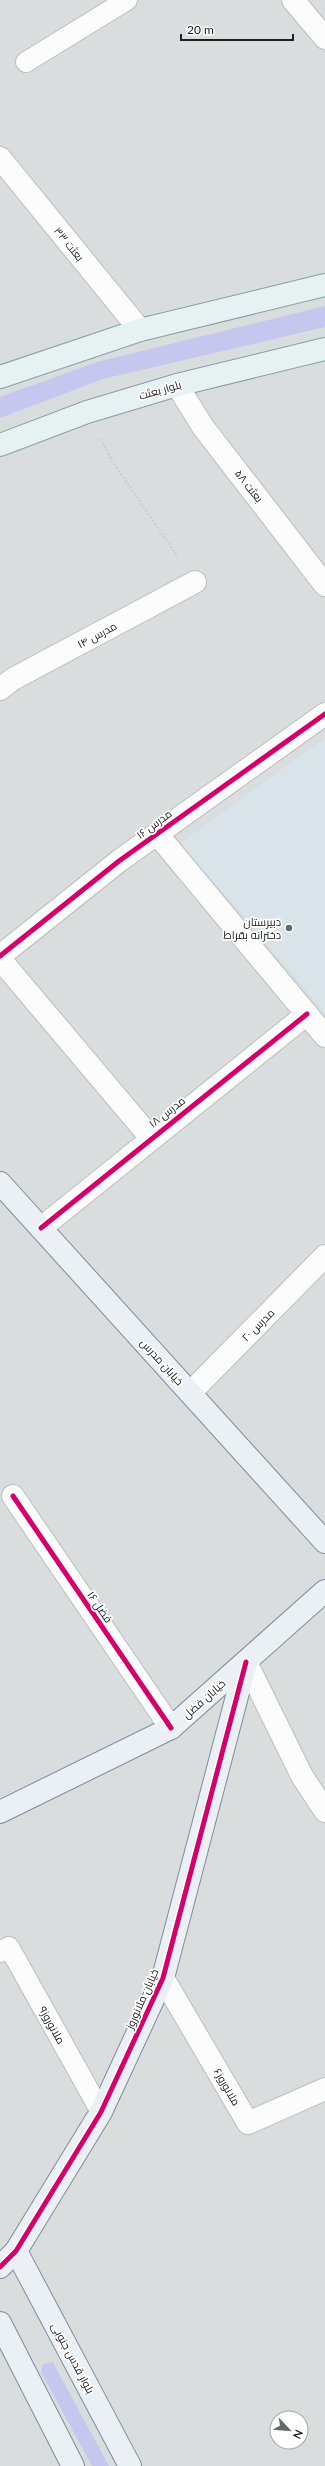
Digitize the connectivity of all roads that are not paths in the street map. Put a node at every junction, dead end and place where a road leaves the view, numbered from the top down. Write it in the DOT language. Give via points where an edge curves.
graph roads {
  1 [pos="127,0"];
  2 [pos="293,0"];
  3 [pos="325,38"];
  4 [pos="26,62"];
  5 [pos="0,158"];
  6 [pos="325,285"];
  7 [pos="140,330"];
  8 [pos="325,349"];
  9 [pos="0,377"];
  10 [pos="177,385"];
  11 [pos="0,445"];
  12 [pos="195,582"];
  13 [pos="325,585"];
  14 [pos="0,689"];
  15 [pos="325,714"];
  16 [pos="158,834"];
  17 [pos="0,958"];
  18 [pos="307,1014"];
  19 [pos="325,1036"];
  20 [pos="151,1138"];
  21 [pos="0,1183"];
  22 [pos="41,1228"];
  23 [pos="325,1256"];
  24 [pos="190,1393"];
  25 [pos="13,1496"];
  26 [pos="325,1542"];
  27 [pos="325,1591"];
  28 [pos="246,1662"];
  29 [pos="171,1728"];
  30 [pos="325,1811"];
  31 [pos="0,1812"];
  32 [pos="0,1952"];
  33 [pos="163,1978"];
  34 [pos="325,2089"];
  35 [pos="101,2112"];
  36 [pos="16,2251"];
  37 [pos="0,2268"];
  38 [pos="0,2323"];
  39 [pos="73,2466"];
  40 [pos="130,2466"];
  1 -- 4 [label="lane"];
  2 -- 3 [label="street"];
  5 -- 7 [label="street, بعثت ۳۳"];
  6 -- 7 [label="main road"];
  7 -- 9 [label="main road"];
  8 -- 10 [label="main road, بلوار بعثت"];
  10 -- 11 [label="main road, بلوار بعثت" via="87,412"];
  10 -- 13 [label="street, بعثت ۵۸" via="203,427"];
  12 -- 14 [label="street, مدرس ۱۴" via="13,679"];
  15 -- 16 [label="street, مدرس ۱۶"];
  16 -- 17 [label="street, مدرس ۱۶" via="119,861"];
  16 -- 18 [label="street"];
  17 -- 20 [label="street"];
  18 -- 19 [label="street"];
  18 -- 20 [label="street, مدرس ۱۸"];
  20 -- 22 [label="street, مدرس ۱۸"];
  21 -- 22 [label="street, خیابان مدرس"];
  22 -- 24 [label="street, خیابان مدرس"];
  23 -- 24 [label="street, مدرس ۲۰"];
  24 -- 26 [label="street, خیابان مدرس"];
  25 -- 29 [label="street, فضل ۱۶"];
  27 -- 28 [label="street, خیابان فضل"];
  28 -- 29 [label="street, خیابان فضل"];
  28 -- 30 [label="street" via="302,1776"];
  28 -- 33 [label="street, خیابان ملانوروز"];
  29 -- 31 [label="street, خیابان فضل"];
  32 -- 35 [label="lane, ملانوروز۹" via="9,1947"];
  33 -- 34 [label="street, ملانوروز۶" via="248,2123"];
  33 -- 35 [label="street, خیابان ملانوروز"];
  35 -- 36 [label="street, خیابان ملانوروز"];
  36 -- 37 [label="street, خیابان ملانوروز"];
  36 -- 40 [label="street, بلوار قدس جنوبی"];
  38 -- 39 [label="street"];
}
